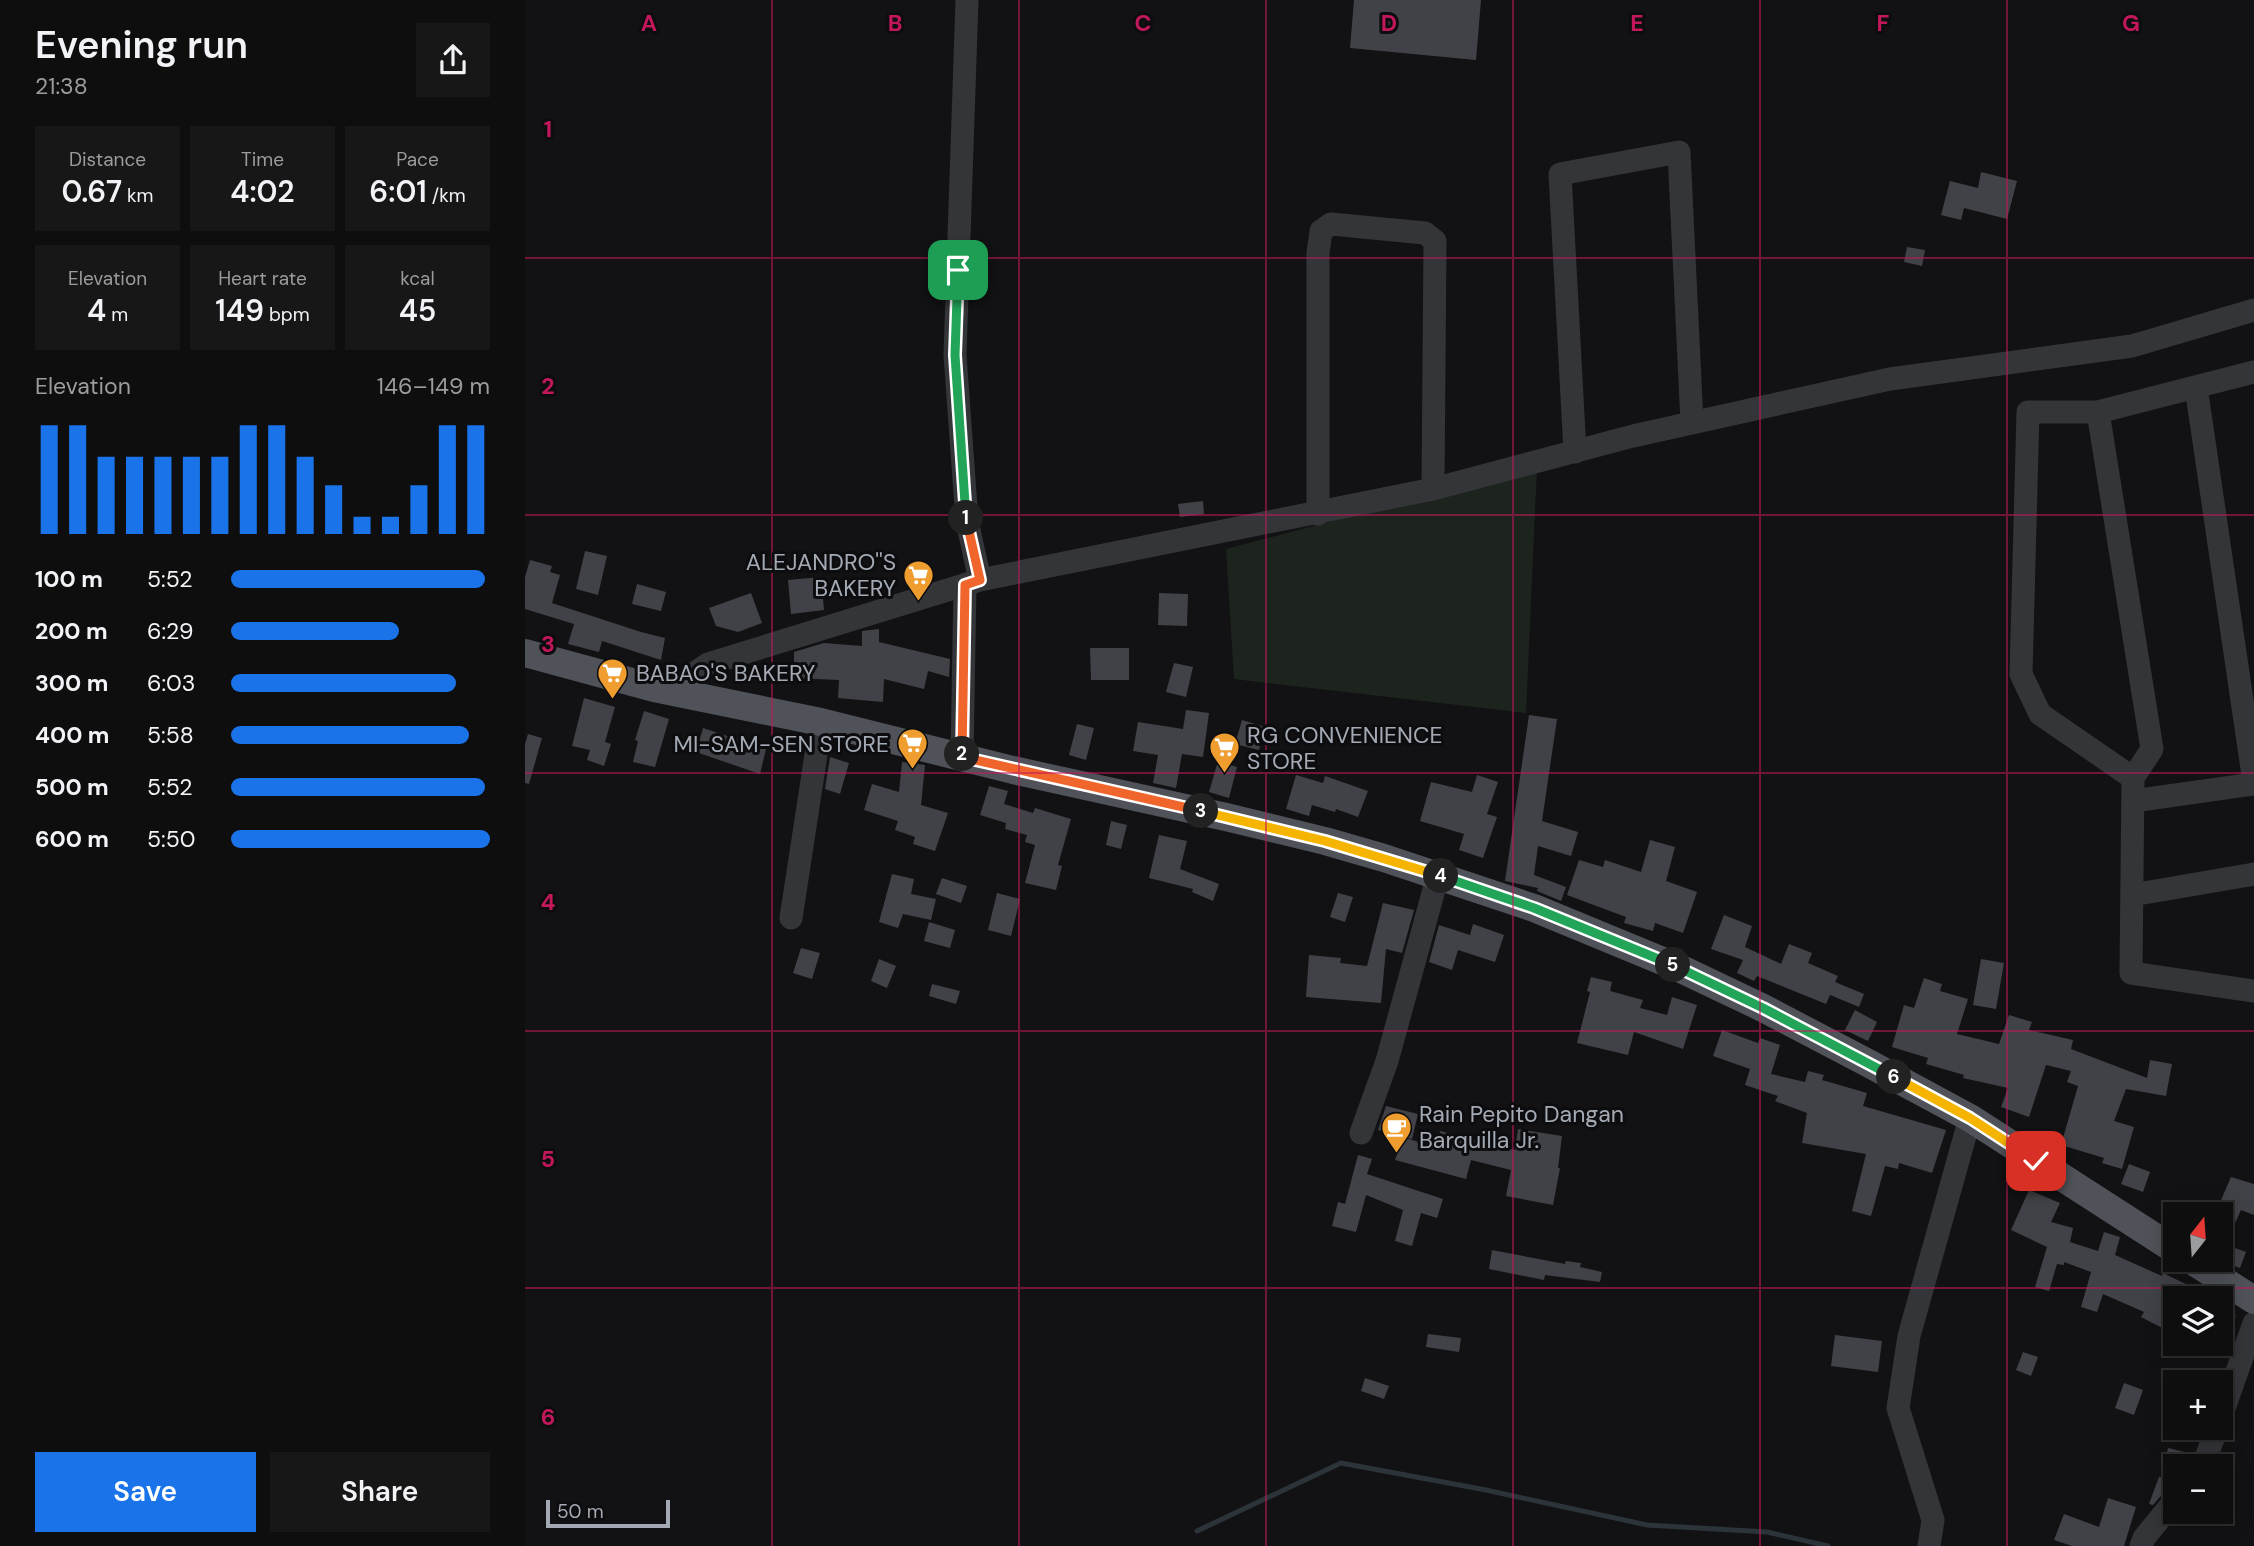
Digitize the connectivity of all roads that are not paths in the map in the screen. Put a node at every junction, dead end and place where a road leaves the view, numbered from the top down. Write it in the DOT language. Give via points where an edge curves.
graph roads {
  1 [pos="967,0"];
  2 [pos="2254,310"];
  3 [pos="2254,372"];
  4 [pos="2196,387"];
  5 [pos="2098,412"];
  6 [pos="1692,423"];
  7 [pos="1575,452"];
  8 [pos="1433,489"];
  9 [pos="1318,514"];
  10 [pos="972,582"];
  11 [pos="525,653"];
  12 [pos="683,694"];
  13 [pos="821,722"];
  14 [pos="962,757"];
  15 [pos="2254,783"];
  16 [pos="2133,789"];
  17 [pos="2254,874"];
  18 [pos="1437,875"];
  19 [pos="2132,895"];
  20 [pos="791,918"];
  21 [pos="2254,991"];
  22 [pos="1970,1118"];
  23 [pos="1361,1133"];
  24 [pos="2163,1242"];
  25 [pos="2211,1272"];
  26 [pos="2254,1300"];
  27 [pos="2254,1323"];
  28 [pos="2233,1383"];
  29 [pos="2163,1515"];
  30 [pos="1929,1546"];
  31 [pos="2141,1546"];
  1 -- 10 [label="street" via="955,355"];
  2 -- 6 [label="street" via="2131,346 1890,379"];
  3 -- 4 [label="street"];
  4 -- 5 [label="street"];
  4 -- 15 [label="street"];
  5 -- 16 [label="street" via="2152,749"];
  5 -- 16 [label="street" via="2028,412 2021,674 2040,714"];
  6 -- 7 [label="street"];
  6 -- 7 [label="street" via="1679,152 1560,174"];
  7 -- 8 [label="street"];
  8 -- 9 [label="street"];
  8 -- 9 [label="street" via="1435,241 1425,233 1331,224 1321,231 1318,253"];
  9 -- 10 [label="street"];
  10 -- 12 [label="street" via="708,664 690,676"];
  10 -- 14 [label="street"];
  11 -- 12 [label="main road"];
  12 -- 13 [label="main road"];
  13 -- 14 [label="main road"];
  13 -- 20 [label="street"];
  14 -- 18 [label="main road" via="1313,838"];
  15 -- 16 [label="street"];
  16 -- 19 [label="street"];
  17 -- 19 [label="street"];
  18 -- 22 [label="main road" via="1534,908 1677,967"];
  18 -- 23 [label="street" via="1387,1061"];
  19 -- 21 [label="street" via="2131,973"];
  22 -- 24 [label="main road"];
  22 -- 30 [label="street" via="1909,1336 1898,1408 1933,1520"];
  25 -- 26 [label="main road"];
  27 -- 28 [label="street"];
  29 -- 31 [label="street"];
}
